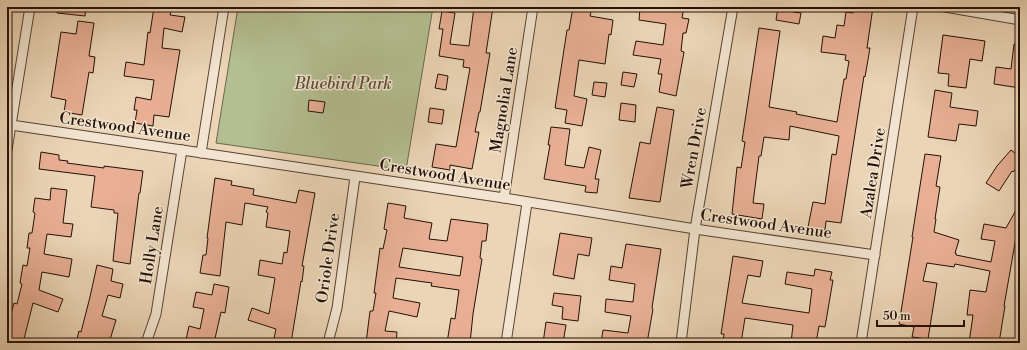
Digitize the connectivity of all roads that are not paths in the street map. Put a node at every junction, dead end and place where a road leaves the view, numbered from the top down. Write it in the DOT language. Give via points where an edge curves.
graph roads {
  1 [pos="30,7"];
  2 [pos="224,7"];
  3 [pos="533,7"];
  4 [pos="733,7"];
  5 [pos="913,7"];
  6 [pos="945,7"];
  7 [pos="1020,20"];
  8 [pos="11,125"];
  9 [pos="7,150"];
  10 [pos="182,150"];
  11 [pos="201,153"];
  12 [pos="355,176"];
  13 [pos="504,198"];
  14 [pos="527,203"];
  15 [pos="695,229"];
  16 [pos="875,255"];
  17 [pos="146,343"];
  18 [pos="328,343"];
  19 [pos="506,343"];
  20 [pos="681,343"];
  21 [pos="861,343"];
  1 -- 8 [label="street"];
  2 -- 11 [label="street"];
  3 -- 13 [label="street, Magnolia Lane"];
  4 -- 15 [label="street, Wren Drive"];
  5 -- 16 [label="street, Azalea Drive"];
  6 -- 7 [label="street"];
  8 -- 9 [label="street"];
  8 -- 10 [label="street, Crestwood Avenue"];
  10 -- 11 [label="street, Crestwood Avenue"];
  10 -- 17 [label="street, Holly Lane" via="156,314"];
  11 -- 12 [label="street, Crestwood Avenue"];
  12 -- 13 [label="street, Crestwood Avenue"];
  12 -- 18 [label="street, Oriole Drive" via="337,308"];
  13 -- 14 [label="street, Crestwood Avenue"];
  14 -- 15 [label="street, Crestwood Avenue"];
  14 -- 19 [label="street"];
  15 -- 16 [label="street, Crestwood Avenue"];
  15 -- 20 [label="street, Wren Drive"];
  16 -- 21 [label="street, Azalea Drive"];
}
